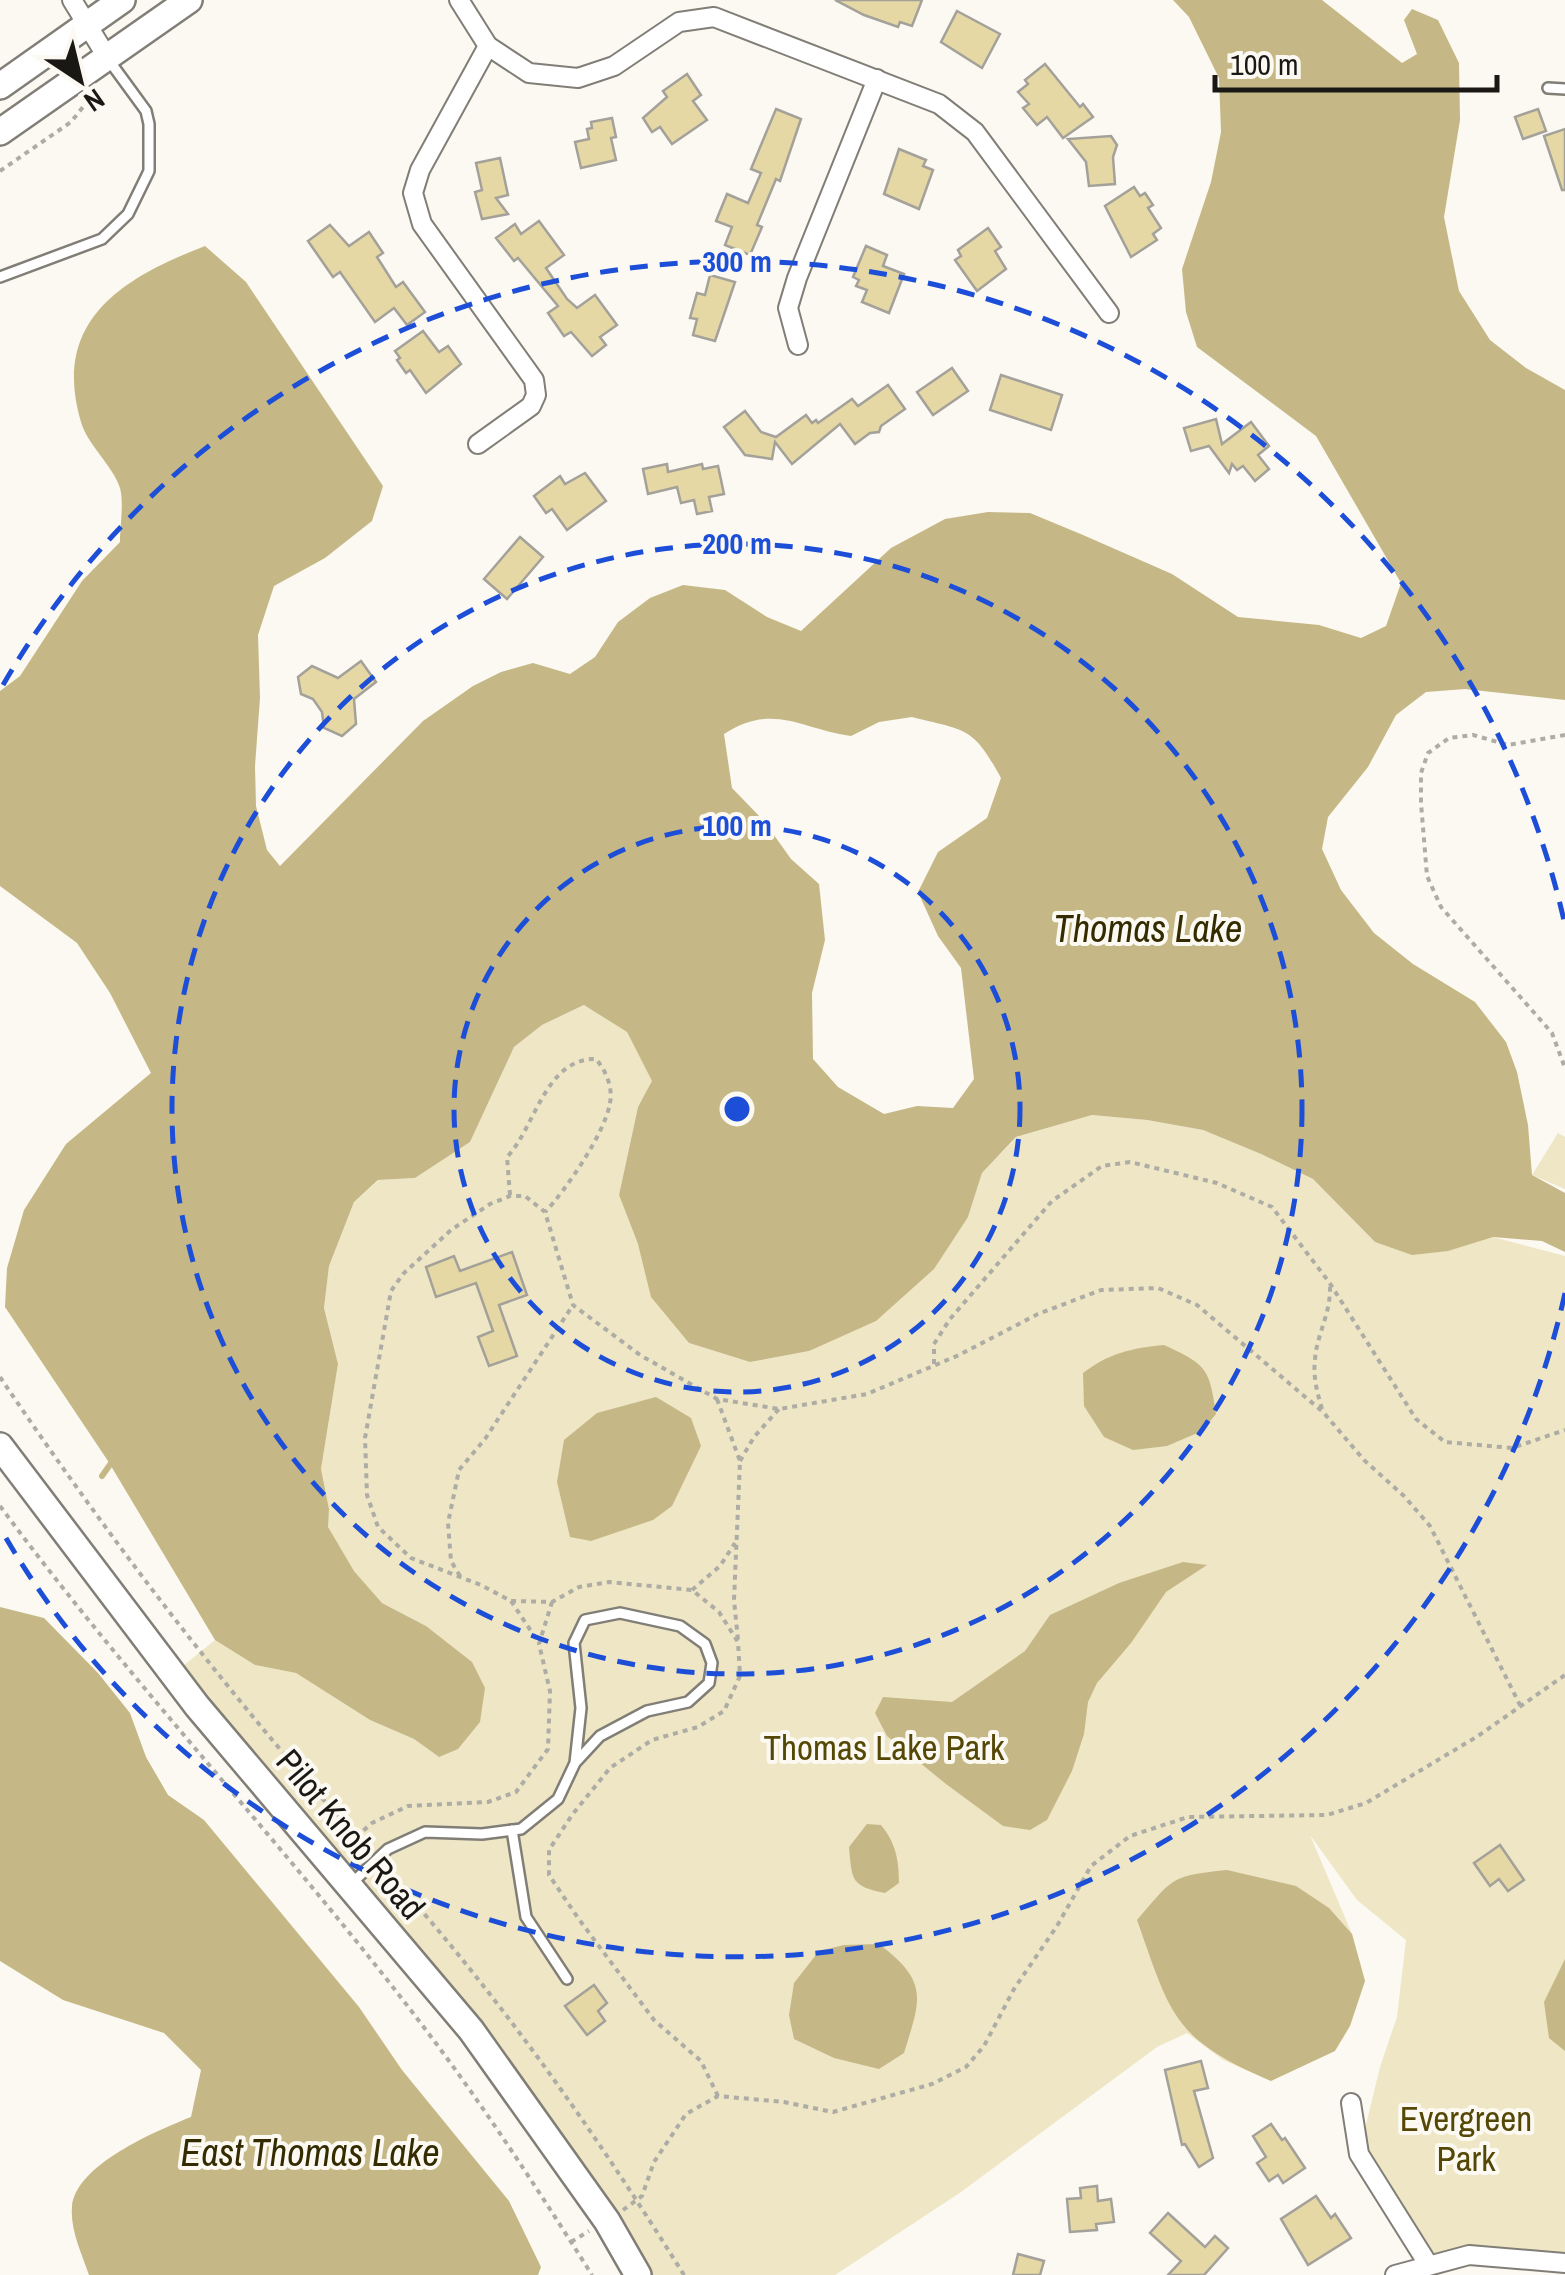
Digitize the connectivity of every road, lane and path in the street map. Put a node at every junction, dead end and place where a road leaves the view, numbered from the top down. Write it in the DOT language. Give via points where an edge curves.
graph roads {
  1 [pos="72,0"];
  2 [pos="122,0"];
  3 [pos="189,0"];
  4 [pos="459,0"];
  5 [pos="88,24"];
  6 [pos="488,46"];
  7 [pos="107,58"];
  8 [pos="877,78"];
  9 [pos="0,86"];
  10 [pos="1548,88"];
  11 [pos="1565,89"];
  12 [pos="0,132"];
  13 [pos="0,278"];
  14 [pos="1109,313"];
  15 [pos="798,345"];
  16 [pos="478,444"];
  17 [pos="1565,735"];
  18 [pos="1565,1068"];
  19 [pos="510,1196"];
  20 [pos="545,1212"];
  21 [pos="1329,1282"];
  22 [pos="573,1305"];
  23 [pos="934,1364"];
  24 [pos="0,1377"];
  25 [pos="717,1399"];
  26 [pos="778,1409"];
  27 [pos="1323,1412"];
  28 [pos="1565,1430"];
  29 [pos="3,1457"];
  30 [pos="740,1462"];
  31 [pos="0,1506"];
  32 [pos="738,1539"];
  33 [pos="462,1579"];
  34 [pos="692,1590"];
  35 [pos="512,1601"];
  36 [pos="552,1602"];
  37 [pos="738,1642"];
  38 [pos="539,1644"];
  39 [pos="1565,1676"];
  40 [pos="1521,1707"];
  41 [pos="575,1764"];
  42 [pos="512,1830"];
  43 [pos="356,1837"];
  44 [pos="377,1860"];
  45 [pos="350,1886"];
  46 [pos="568,1979"];
  47 [pos="718,2096"];
  48 [pos="1351,2102"];
  49 [pos="637,2200"];
  50 [pos="1565,2263"];
  51 [pos="1428,2264"];
  52 [pos="592,2275"];
  53 [pos="638,2275"];
  54 [pos="684,2275"];
  55 [pos="1395,2275"];
  1 -- 5 [label="street"];
  2 -- 5 [label="main road"];
  3 -- 7 [label="main road"];
  4 -- 6 [label="street"];
  5 -- 7 [label="street"];
  5 -- 9 [label="main road"];
  6 -- 8 [label="street" via="528,73 578,78 614,66 679,22 714,17"];
  6 -- 16 [label="street" via="420,170 414,194 422,224 534,380 530,406"];
  7 -- 12 [label="main road"];
  7 -- 13 [label="lane" via="150,124 149,170 128,214 102,239"];
  8 -- 14 [label="street" via="938,104 976,132"];
  8 -- 15 [label="street" via="788,308"];
  10 -- 11 [label="lane"];
  17 -- 18 [label="path" via="1508,744 1472,735 1449,738 1428,754 1421,803 1428,876 1441,907 1552,1034"];
  19 -- 20 [label="path" via="525,1196"];
  19 -- 20 [label="path" via="506,1157 520,1143 548,1085 596,1059 608,1078 611,1102 569,1186"];
  19 -- 33 [label="path" via="450,1230 392,1291 365,1438 367,1495 378,1528 411,1558"];
  20 -- 22 [label="path"];
  21 -- 23 [label="path" via="1272,1208 1218,1183 1130,1162 1102,1166 1052,1200 1002,1256 934,1344"];
  21 -- 27 [label="path" via="1331,1305 1315,1357"];
  21 -- 28 [label="path" via="1416,1419 1446,1442 1512,1448"];
  22 -- 25 [label="path"];
  22 -- 33 [label="path" via="460,1470 448,1523 452,1561"];
  23 -- 26 [label="path" via="867,1394"];
  23 -- 27 [label="path" via="1101,1290 1158,1288 1197,1305"];
  24 -- 43 [label="path" via="170,1614"];
  25 -- 26 [label="path"];
  25 -- 30 [label="path"];
  26 -- 30 [label="path"];
  27 -- 40 [label="path" via="1430,1526"];
  29 -- 45 [label="main road, Pilot Knob Road"];
  30 -- 32 [label="path"];
  31 -- 52 [label="path" via="128,1672 436,2043"];
  32 -- 34 [label="path"];
  32 -- 37 [label="path"];
  33 -- 35 [label="path"];
  34 -- 36 [label="path" via="609,1582 579,1587"];
  34 -- 37 [label="path" via="719,1612"];
  35 -- 36 [label="path"];
  35 -- 38 [label="path"];
  36 -- 38 [label="path"];
  37 -- 47 [label="path" via="740,1676 724,1711 698,1727 652,1740 610,1768 549,1850 549,1875 578,1918 654,2020 701,2061"];
  38 -- 43 [label="path" via="550,1691 548,1748 516,1792 488,1802 408,1806"];
  39 -- 40 [label="path"];
  40 -- 47 [label="path" via="1366,1803 1327,1816 1188,1817 1130,1836 1092,1866 984,2046 966,2066 932,2084 832,2112"];
  41 -- 41 [label="lane" via="600,1736 647,1711 688,1702 709,1683 712,1663 705,1644 680,1626 635,1616 585,1620 574,1643 581,1708"];
  41 -- 42 [label="lane" via="558,1799 521,1830"];
  42 -- 44 [label="lane" via="425,1832"];
  42 -- 46 [label="lane" via="526,1917"];
  43 -- 44 [label="path"];
  44 -- 45 [label="lane"];
  44 -- 49 [label="path" via="494,1996"];
  45 -- 53 [label="main road, Pilot Knob Road" via="471,2030"];
  47 -- 49 [label="path" via="686,2114"];
  48 -- 51 [label="street" via="1359,2154"];
  49 -- 54 [label="path"];
  50 -- 51 [label="street" via="1469,2254"];
  51 -- 55 [label="street"];
}
